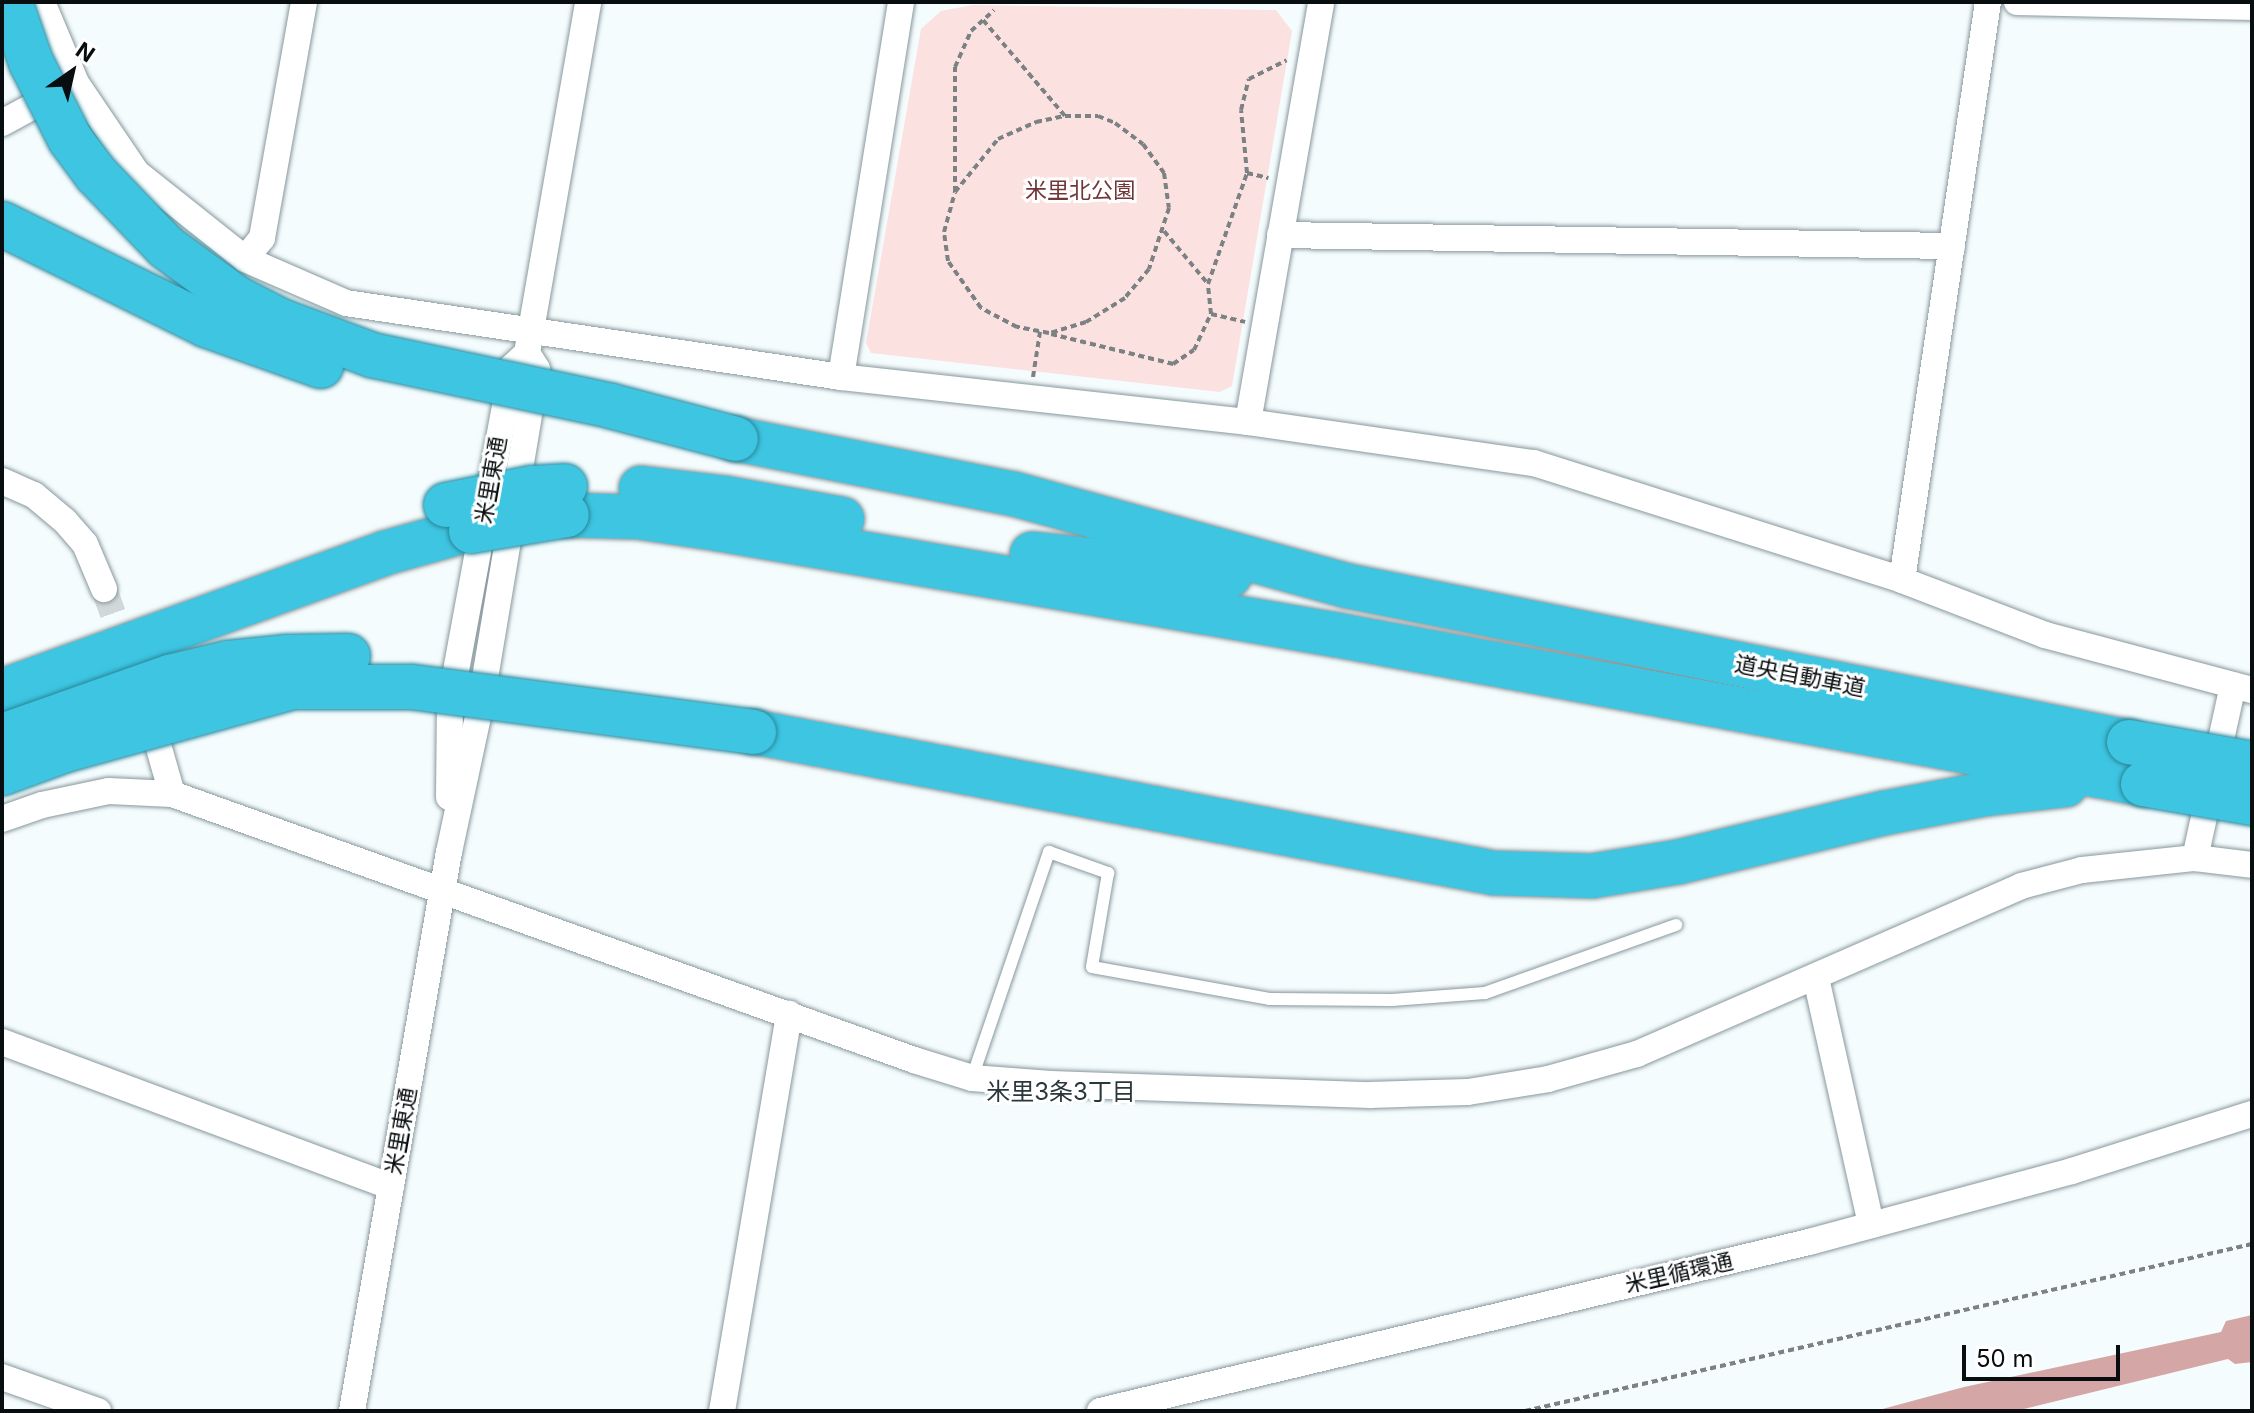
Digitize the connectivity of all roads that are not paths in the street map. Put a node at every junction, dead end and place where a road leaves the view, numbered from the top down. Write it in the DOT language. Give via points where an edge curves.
graph roads {
  1 [pos="10,2"];
  2 [pos="42,2"];
  3 [pos="304,2"];
  4 [pos="588,2"];
  5 [pos="901,2"];
  6 [pos="1321,2"];
  7 [pos="1988,2"];
  8 [pos="2017,2"];
  9 [pos="2252,7"];
  10 [pos="76,83"];
  11 [pos="2,123"];
  12 [pos="2,224"];
  13 [pos="1280,235"];
  14 [pos="1952,246"];
  15 [pos="245,259"];
  16 [pos="529,342"];
  17 [pos="841,377"];
  18 [pos="1248,422"];
  19 [pos="736,439"];
  20 [pos="2,481"];
  21 [pos="566,501"];
  22 [pos="449,519"];
  23 [pos="1902,580"];
  24 [pos="1348,586"];
  25 [pos="104,589"];
  26 [pos="2,661"];
  27 [pos="130,661"];
  28 [pos="2243,687"];
  29 [pos="2,691"];
  30 [pos="739,728"];
  31 [pos="2,736"];
  32 [pos="2252,764"];
  33 [pos="2127,769"];
  34 [pos="2,773"];
  35 [pos="172,794"];
  36 [pos="2252,803"];
  37 [pos="2,819"];
  38 [pos="2195,858"];
  39 [pos="2252,865"];
  40 [pos="443,891"];
  41 [pos="1676,925"];
  42 [pos="1816,978"];
  43 [pos="789,1014"];
  44 [pos="2,1042"];
  45 [pos="972,1078"];
  46 [pos="2252,1114"];
  47 [pos="391,1187"];
  48 [pos="1871,1225"];
  49 [pos="2,1377"];
  50 [pos="98,1411"];
  51 [pos="352,1411"];
  52 [pos="722,1411"];
  53 [pos="1100,1411"];
  1 -- 19 [label="highway, bridge" via="43,87 96,174 166,247 236,298 372,355 611,406"];
  2 -- 10 [label="street"];
  3 -- 15 [label="street" via="262,238"];
  4 -- 16 [label="street, 米里東通"];
  5 -- 17 [label="street"];
  6 -- 13 [label="street"];
  7 -- 14 [label="street"];
  8 -- 9 [label="street"];
  10 -- 11 [label="street"];
  10 -- 15 [label="street" via="137,173"];
  12 -- 19 [label="highway, bridge" via="206,325 374,383"];
  13 -- 14 [label="street"];
  13 -- 18 [label="street"];
  14 -- 23 [label="street"];
  15 -- 16 [label="street" via="346,303"];
  16 -- 17 [label="street"];
  16 -- 40 [label="street, 米里東通" via="537,369"];
  17 -- 18 [label="street"];
  18 -- 23 [label="street" via="1534,463"];
  19 -- 24 [label="highway" via="1014,494"];
  20 -- 25 [label="street" via="34,495 65,521 85,544"];
  21 -- 22 [label="highway, bridge"];
  21 -- 24 [label="highway" via="633,487 724,498 1051,558"];
  21 -- 33 [label="highway"];
  22 -- 26 [label="highway" via="352,535"];
  22 -- 29 [label="highway" via="385,553"];
  23 -- 28 [label="street" via="2045,635"];
  24 -- 33 [label="highway, 道央自動車道"];
  27 -- 35 [label="street"];
  28 -- 38 [label="street"];
  30 -- 31 [label="highway, bridge" via="575,689 348,656 228,663 170,677"];
  30 -- 33 [label="highway" via="1508,874 1592,876 1678,862 1898,810"];
  30 -- 34 [label="highway, bridge" via="412,687 292,687 65,750"];
  32 -- 33 [label="highway, 道央自動車道, bridge"];
  33 -- 36 [label="highway, 道央自動車道, bridge"];
  35 -- 37 [label="street" via="109,791"];
  35 -- 40 [label="street"];
  38 -- 39 [label="street"];
  38 -- 42 [label="street" via="2082,870 2021,886"];
  40 -- 43 [label="street"];
  40 -- 47 [label="street, 米里東通"];
  41 -- 45 [label="lane" via="1485,993 1392,1000 1269,999 1092,967 1108,873 1049,852"];
  42 -- 45 [label="street" via="1637,1054 1548,1079 1468,1092 1370,1095"];
  42 -- 48 [label="street"];
  43 -- 45 [label="street"];
  43 -- 52 [label="street"];
  44 -- 47 [label="street"];
  46 -- 48 [label="street, 米里循環通" via="2072,1171"];
  47 -- 51 [label="street, 米里東通"];
  48 -- 53 [label="street, 米里循環通"];
  49 -- 50 [label="street"];
}
